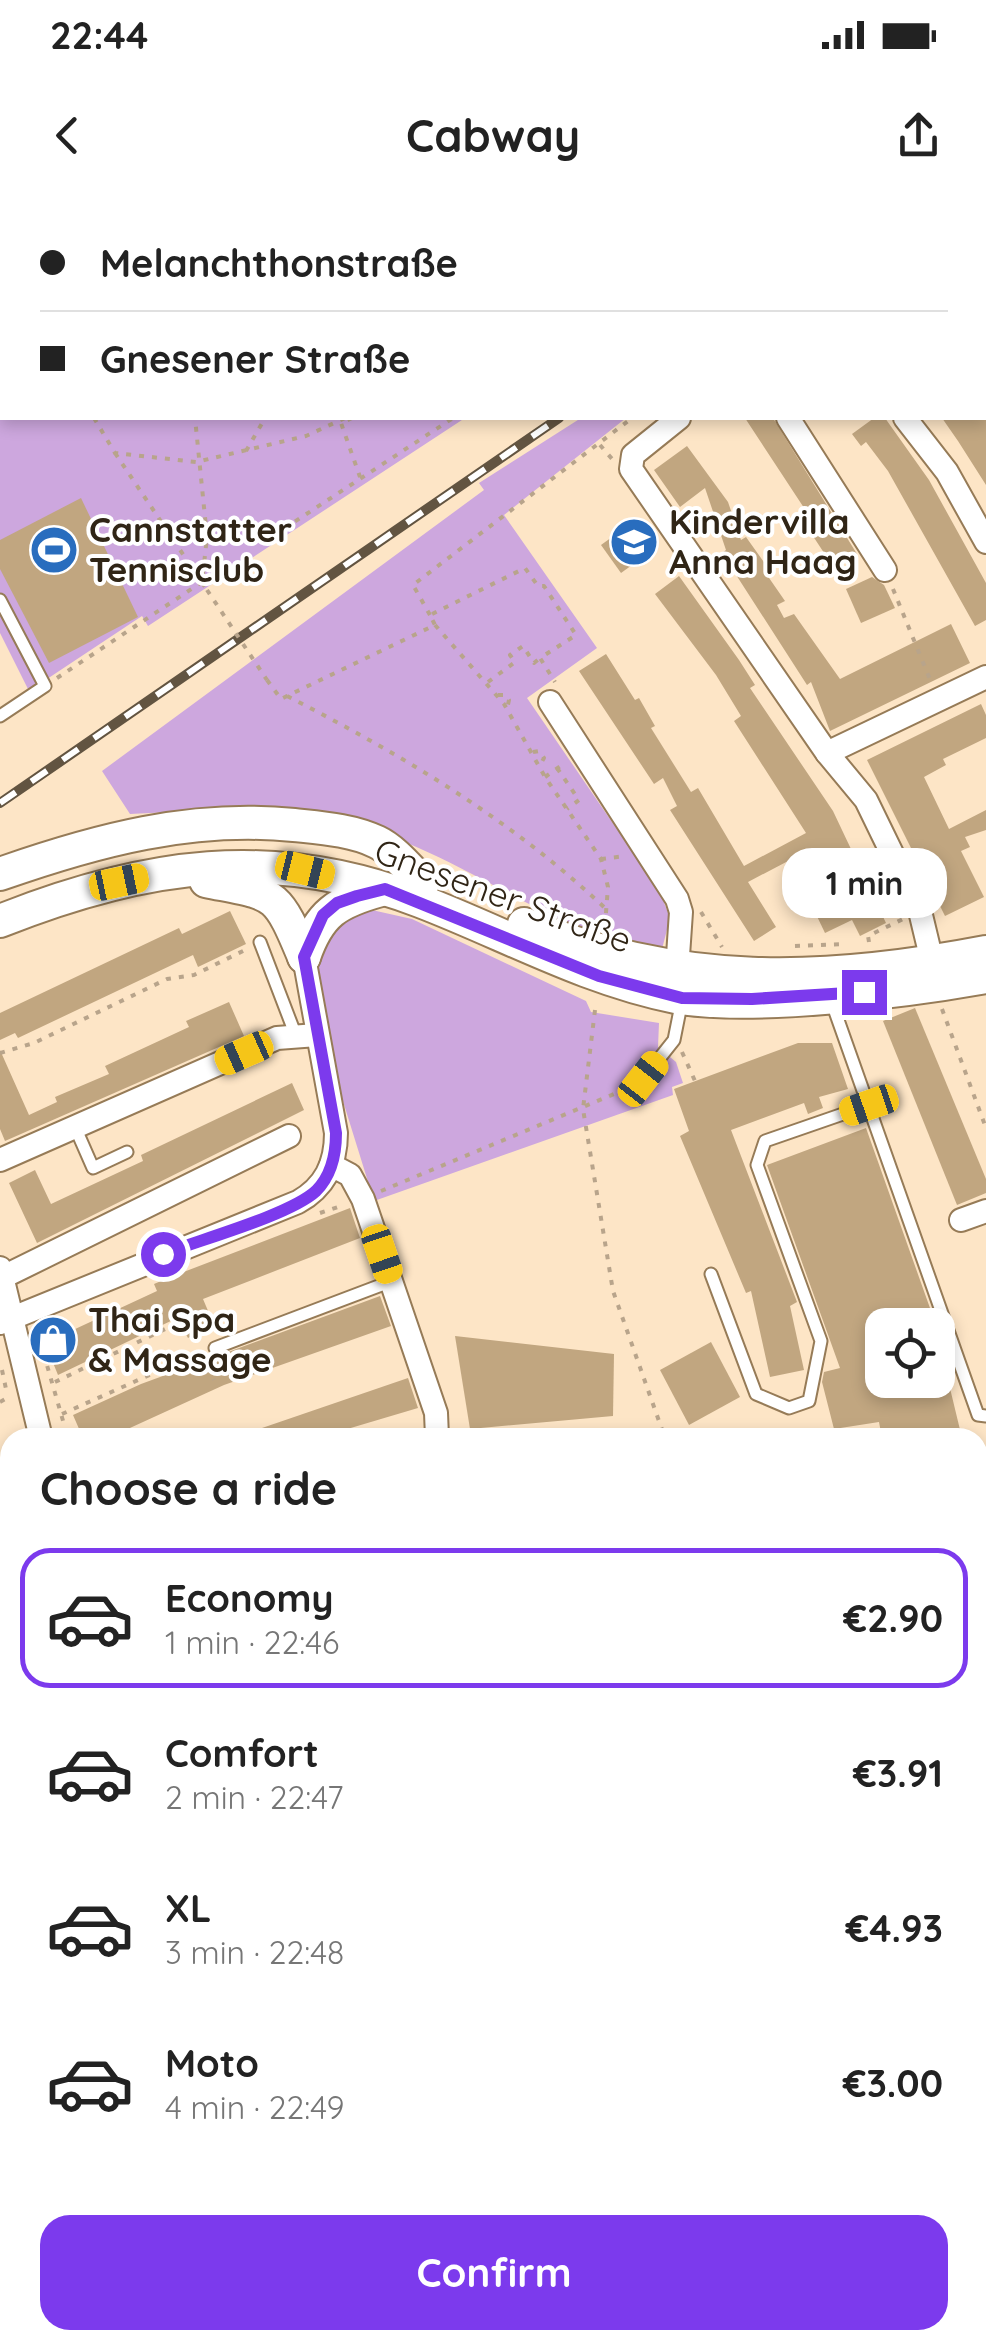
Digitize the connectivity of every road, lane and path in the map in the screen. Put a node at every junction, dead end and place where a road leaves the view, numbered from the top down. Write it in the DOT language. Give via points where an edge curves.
graph roads {
  1 [pos="95,420"];
  2 [pos="195,420"];
  3 [pos="264,420"];
  4 [pos="343,420"];
  5 [pos="449,420"];
  6 [pos="629,420"];
  7 [pos="677,420"];
  8 [pos="789,420"];
  9 [pos="907,420"];
  10 [pos="246,451"];
  11 [pos="115,452"];
  12 [pos="196,462"];
  13 [pos="360,478"];
  14 [pos="207,537"];
  15 [pos="986,542"];
  16 [pos="886,570"];
  17 [pos="202,582"];
  18 [pos="0,600"];
  19 [pos="430,615"];
  20 [pos="435,625"];
  21 [pos="540,658"];
  22 [pos="986,677"];
  23 [pos="488,682"];
  24 [pos="45,686"];
  25 [pos="287,696"];
  26 [pos="938,700"];
  27 [pos="550,702"];
  28 [pos="0,716"];
  29 [pos="827,753"];
  30 [pos="558,768"];
  31 [pos="567,810"];
  32 [pos="167,872"];
  33 [pos="0,874"];
  34 [pos="423,883"];
  35 [pos="385,889"];
  36 [pos="0,902"];
  37 [pos="606,909"];
  38 [pos="682,912"];
  39 [pos="920,912"];
  40 [pos="0,921"];
  41 [pos="891,925"];
  42 [pos="894,936"];
  43 [pos="604,937"];
  44 [pos="260,942"];
  45 [pos="882,942"];
  46 [pos="850,943"];
  47 [pos="778,947"];
  48 [pos="723,950"];
  49 [pos="986,952"];
  50 [pos="304,957"];
  51 [pos="163,970"];
  52 [pos="933,974"];
  53 [pos="986,977"];
  54 [pos="167,980"];
  55 [pos="680,984"];
  56 [pos="829,994"];
  57 [pos="105,997"];
  58 [pos="109,1006"];
  59 [pos="595,1010"];
  60 [pos="47,1025"];
  61 [pos="51,1034"];
  62 [pos="297,1036"];
  63 [pos="0,1052"];
  64 [pos="688,1061"];
  65 [pos="643,1079"];
  66 [pos="695,1081"];
  67 [pos="869,1105"];
  68 [pos="583,1109"];
  69 [pos="76,1127"];
  70 [pos="986,1128"];
  71 [pos="289,1136"];
  72 [pos="127,1152"];
  73 [pos="0,1160"];
  74 [pos="331,1166"];
  75 [pos="363,1199"];
  76 [pos="298,1202"];
  77 [pos="986,1210"];
  78 [pos="961,1220"];
  79 [pos="1,1273"];
  80 [pos="711,1274"];
  81 [pos="392,1282"];
  82 [pos="38,1306"];
  83 [pos="190,1317"];
  84 [pos="6,1320"];
  85 [pos="215,1348"];
  86 [pos="214,1380"];
  87 [pos="55,1382"];
  88 [pos="9,1396"];
  89 [pos="0,1402"];
  90 [pos="62,1414"];
  91 [pos="986,1416"];
  92 [pos="38,1428"];
  93 [pos="66,1428"];
  94 [pos="435,1428"];
  95 [pos="661,1428"];
  1 -- 11 [label="path"];
  2 -- 12 [label="path"];
  3 -- 10 [label="path"];
  4 -- 10 [label="path"];
  4 -- 13 [label="path"];
  5 -- 13 [label="path"];
  6 -- 19 [label="path" via="412,585"];
  7 -- 29 [label="street" via="629,462 636,480"];
  8 -- 16 [label="street"];
  9 -- 15 [label="street" via="947,472"];
  10 -- 12 [label="path"];
  11 -- 12 [label="path"];
  11 -- 17 [label="path"];
  12 -- 14 [label="path"];
  13 -- 14 [label="path" via="282,530"];
  14 -- 17 [label="path"];
  16 -- 26 [label="path"];
  17 -- 24 [label="path"];
  17 -- 25 [label="path, bridge" via="281,699"];
  18 -- 24 [label="lane"];
  19 -- 20 [label="path"];
  19 -- 21 [label="path" via="525,568 576,636"];
  20 -- 23 [label="path"];
  20 -- 25 [label="path"];
  21 -- 23 [label="path" via="534,663 523,646 510,654 515,662"];
  21 -- 27 [label="path" via="563,693"];
  22 -- 26 [label="street"];
  23 -- 31 [label="path"];
  24 -- 28 [label="lane"];
  25 -- 37 [label="path" via="491,812"];
  26 -- 29 [label="street"];
  27 -- 38 [label="street"];
  29 -- 39 [label="street" via="866,800"];
  30 -- 31 [label="path" via="580,800"];
  31 -- 37 [label="path" via="606,872"];
  32 -- 35 [label="main road, Gnesener Straße" via="269,864"];
  32 -- 40 [label="main road, Gnesener Straße"];
  32 -- 50 [label="main road" via="263,892 286,913"];
  33 -- 34 [label="main road" via="166,827 257,822 333,829 380,843"];
  34 -- 36 [label="main road, Gnesener Straße" via="320,854 251,847 117,864"];
  34 -- 55 [label="main road, Gnesener Straße"];
  35 -- 50 [label="main road" via="337,903 314,929"];
  35 -- 55 [label="main road, Gnesener Straße" via="584,971"];
  37 -- 43 [label="path"];
  38 -- 48 [label="path" via="700,911"];
  38 -- 55 [label="street"];
  39 -- 41 [label="path"];
  39 -- 52 [label="street"];
  41 -- 42 [label="path"];
  41 -- 45 [label="path" via="868,936 869,942"];
  44 -- 54 [label="path" via="194,975"];
  44 -- 62 [label="lane"];
  46 -- 47 [label="path"];
  49 -- 52 [label="main road, Gnesener Straße"];
  50 -- 62 [label="street"];
  51 -- 54 [label="path"];
  52 -- 53 [label="main road, Gnesener Straße"];
  52 -- 55 [label="main road, Gnesener Straße" via="806,974"];
  52 -- 56 [label="main road, Gnesener Straße"];
  52 -- 70 [label="path"];
  54 -- 58 [label="path"];
  55 -- 56 [label="main road, Gnesener Straße"];
  55 -- 65 [label="lane" via="674,1040"];
  56 -- 67 [label="lane"];
  57 -- 58 [label="path"];
  58 -- 61 [label="path"];
  59 -- 68 [label="path"];
  60 -- 61 [label="path"];
  61 -- 63 [label="path"];
  62 -- 69 [label="street"];
  62 -- 74 [label="street" via="336,1133"];
  64 -- 66 [label="path"];
  65 -- 68 [label="path"];
  67 -- 80 [label="lane" via="766,1141 756,1166 821,1341 809,1401 789,1408 756,1394"];
  67 -- 91 [label="lane" via="978,1415"];
  68 -- 75 [label="path"];
  68 -- 95 [label="path" via="613,1291"];
  69 -- 72 [label="lane" via="93,1168"];
  69 -- 73 [label="street"];
  71 -- 79 [label="street"];
  74 -- 75 [label="street" via="350,1175"];
  74 -- 76 [label="street" via="325,1180"];
  75 -- 76 [label="path" via="320,1213"];
  75 -- 81 [label="street"];
  76 -- 82 [label="street"];
  77 -- 78 [label="street"];
  79 -- 84 [label="street"];
  81 -- 85 [label="lane"];
  81 -- 94 [label="street"];
  82 -- 84 [label="street"];
  82 -- 87 [label="path" via="38,1334"];
  83 -- 87 [label="path"];
  84 -- 92 [label="street"];
  86 -- 90 [label="path" via="201,1352"];
  87 -- 90 [label="path"];
  88 -- 89 [label="path"];
  90 -- 93 [label="path"];
}
